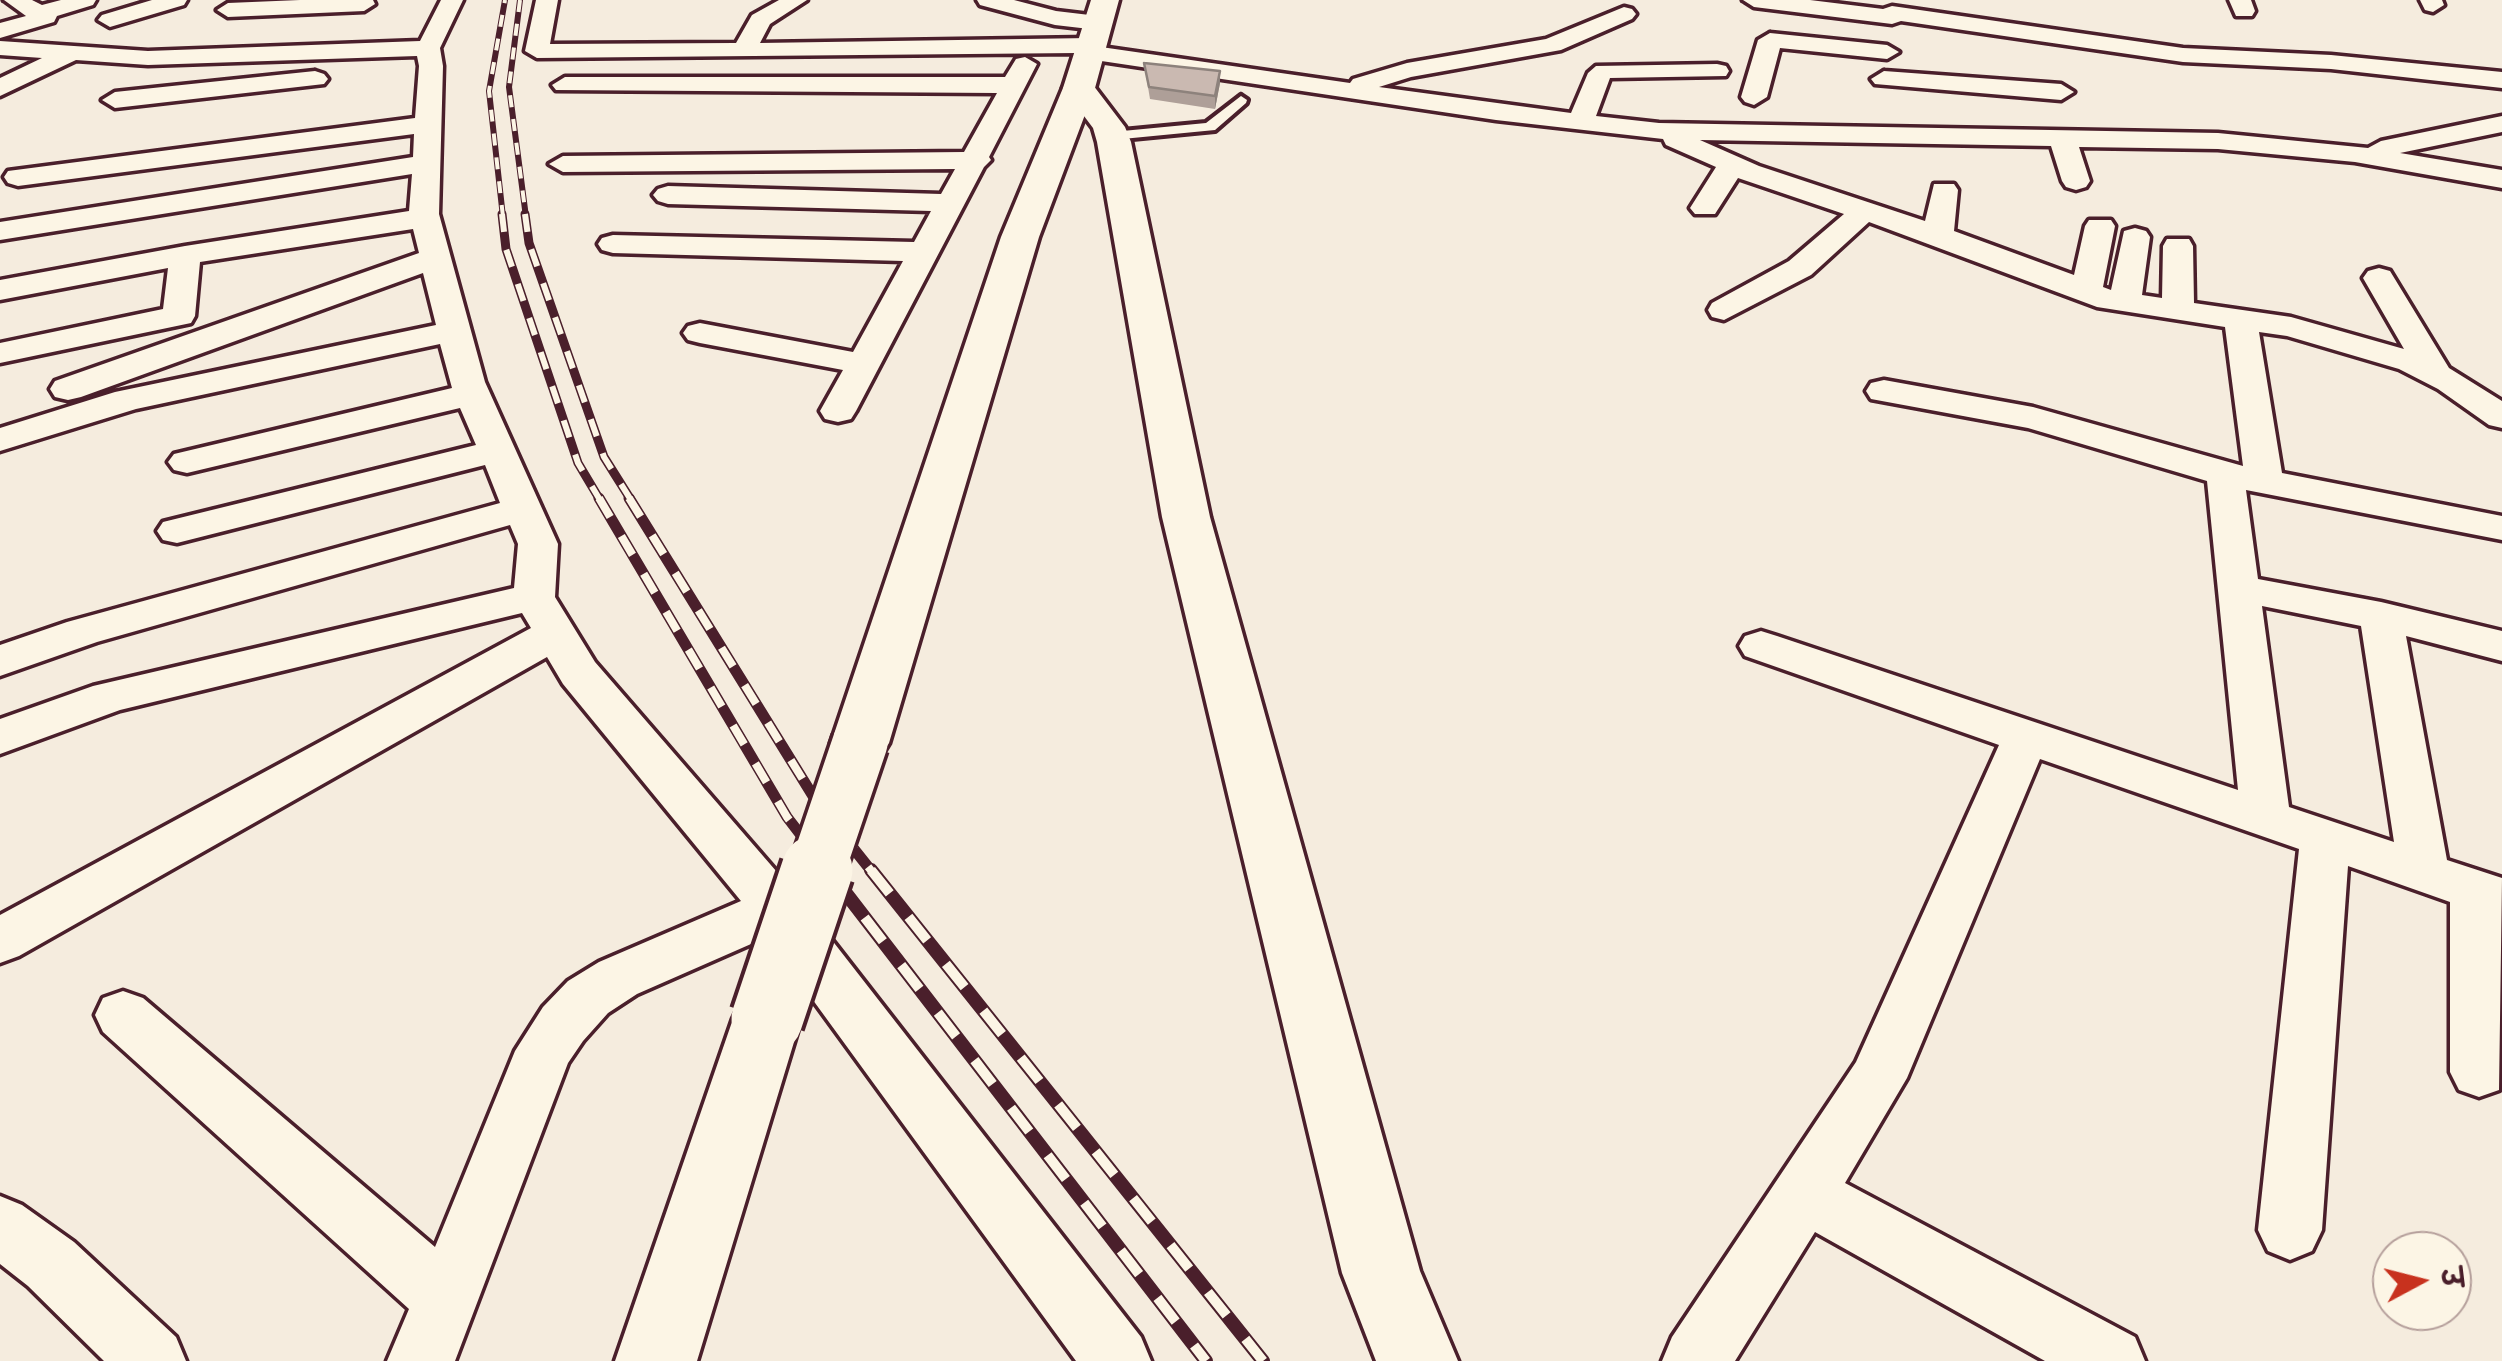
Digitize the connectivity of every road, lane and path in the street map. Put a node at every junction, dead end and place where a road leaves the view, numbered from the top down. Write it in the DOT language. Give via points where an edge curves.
graph roads {
  1 [pos="15,0"];
  2 [pos="85,0"];
  3 [pos="176,0"];
  4 [pos="452,0"];
  5 [pos="547,0"];
  6 [pos="796,0"];
  7 [pos="988,0"];
  8 [pos="1754,0"];
  9 [pos="366,2"];
  10 [pos="228,10"];
  11 [pos="1896,10"];
  12 [pos="40,13"];
  13 [pos="1624,14"];
  14 [pos="110,20"];
  15 [pos="1096,30"];
  16 [pos="4,47"];
  17 [pos="745,49"];
  18 [pos="1033,49"];
  19 [pos="305,52"];
  20 [pos="1887,52"];
  21 [pos="72,53"];
  22 [pos="429,57"];
  23 [pos="142,58"];
  24 [pos="1532,67"];
  25 [pos="1717,71"];
  26 [pos="2502,80"];
  27 [pos="282,82"];
  28 [pos="1014,84"];
  29 [pos="565,85"];
  30 [pos="0,88"];
  31 [pos="1346,90"];
  32 [pos="2061,92"];
  33 [pos="1754,97"];
  34 [pos="1241,100"];
  35 [pos="1844,112"];
  36 [pos="1507,113"];
  37 [pos="106,117"];
  38 [pos="268,117"];
  39 [pos="1581,122"];
  40 [pos="428,124"];
  41 [pos="2502,124"];
  42 [pos="1658,130"];
  43 [pos="1817,134"];
  44 [pos="1112,136"];
  45 [pos="2062,138"];
  46 [pos="2355,154"];
  47 [pos="976,160"];
  48 [pos="426,163"];
  49 [pos="563,164"];
  50 [pos="1732,164"];
  51 [pos="81,169"];
  52 [pos="18,177"];
  53 [pos="2502,180"];
  54 [pos="2076,181"];
  55 [pos="1944,190"];
  56 [pos="668,195"];
  57 [pos="953,203"];
  58 [pos="1704,208"];
  59 [pos="1864,211"];
  60 [pos="425,218"];
  61 [pos="2100,226"];
  62 [pos="0,230"];
  63 [pos="1938,236"];
  64 [pos="2135,237"];
  65 [pos="613,244"];
  66 [pos="2178,246"];
  67 [pos="926,252"];
  68 [pos="185,255"];
  69 [pos="435,258"];
  70 [pos="2379,278"];
  71 [pos="0,290"];
  72 [pos="2086,292"];
  73 [pos="2125,302"];
  74 [pos="1724,310"];
  75 [pos="2178,310"];
  76 [pos="2240,319"];
  77 [pos="454,331"];
  78 [pos="700,333"];
  79 [pos="0,354"];
  80 [pos="864,364"];
  81 [pos="2436,375"];
  82 [pos="1884,392"];
  83 [pos="472,394"];
  84 [pos="838,411"];
  85 [pos="0,413"];
  86 [pos="2502,417"];
  87 [pos="0,440"];
  88 [pos="497,451"];
  89 [pos="187,462"];
  90 [pos="2244,478"];
  91 [pos="523,509"];
  92 [pos="2502,528"];
  93 [pos="177,530"];
  94 [pos="2238,588"];
  95 [pos="541,600"];
  96 [pos="2381,616"];
  97 [pos="1761,646"];
  98 [pos="2502,646"];
  99 [pos="0,661"];
  100 [pos="2026,736"];
  101 [pos="0,737"];
  102 [pos="2266,819"];
  103 [pos="2325,838"];
  104 [pos="2424,872"];
  105 [pos="2489,895"];
  106 [pos="776,910"];
  107 [pos="0,941"];
  108 [pos="123,1015"];
  109 [pos="2480,1072"];
  110 [pos="1804,1193"];
  111 [pos="0,1226"];
  112 [pos="2290,1230"];
  113 [pos="446,1298"];
  114 [pos="152,1361"];
  115 [pos="421,1361"];
  116 [pos="656,1361"];
  117 [pos="1117,1361"];
  118 [pos="1417,1361"];
  119 [pos="1696,1361"];
  120 [pos="2111,1361"];
  1 -- 12 [label="street"];
  2 -- 12 [label="street"];
  3 -- 14 [label="street"];
  4 -- 22 [label="street"];
  5 -- 17 [label="street" via="538,52"];
  6 -- 17 [label="street" via="760,20"];
  7 -- 15 [label="street"];
  8 -- 11 [label="street"];
  9 -- 10 [label="street"];
  9 -- 19 [label="street"];
  11 -- 20 [label="street"];
  11 -- 26 [label="street" via="2147,50"];
  12 -- 16 [label="street" via="46,17"];
  13 -- 31 [label="street" via="1552,44 1406,70"];
  15 -- 18 [label="street"];
  15 -- 31 [label="street"];
  15 -- 44 [label="main road"];
  15 -- 116 [label="main road, bridge" via="1020,237"];
  16 -- 21 [label="street"];
  17 -- 18 [label="street"];
  18 -- 28 [label="street"];
  19 -- 22 [label="street"];
  19 -- 23 [label="street"];
  19 -- 27 [label="street"];
  20 -- 32 [label="street" via="1877,84"];
  20 -- 33 [label="street" via="1770,40"];
  21 -- 23 [label="street"];
  21 -- 30 [label="street"];
  22 -- 27 [label="street"];
  22 -- 40 [label="street"];
  23 -- 37 [label="street"];
  24 -- 36 [label="street"];
  25 -- 39 [label="street" via="1604,71"];
  27 -- 37 [label="street"];
  27 -- 38 [label="street"];
  28 -- 29 [label="street"];
  28 -- 47 [label="street"];
  31 -- 36 [label="street"];
  34 -- 44 [label="lane" via="1210,127"];
  35 -- 43 [label="street"];
  36 -- 39 [label="street"];
  37 -- 51 [label="street"];
  39 -- 42 [label="street"];
  40 -- 48 [label="street"];
  40 -- 51 [label="street"];
  41 -- 46 [label="street"];
  42 -- 43 [label="street"];
  42 -- 50 [label="street"];
  43 -- 45 [label="street"];
  44 -- 118 [label="main road" via="1186,516 1381,1273"];
  45 -- 46 [label="street" via="2218,141"];
  45 -- 54 [label="street"];
  46 -- 53 [label="street"];
  47 -- 49 [label="street"];
  47 -- 57 [label="street"];
  48 -- 60 [label="street"];
  48 -- 62 [label="street"];
  50 -- 58 [label="street"];
  50 -- 59 [label="street"];
  51 -- 52 [label="street"];
  55 -- 63 [label="street"];
  56 -- 57 [label="street"];
  57 -- 67 [label="street"];
  59 -- 63 [label="street"];
  59 -- 74 [label="street" via="1800,268"];
  60 -- 68 [label="street"];
  60 -- 69 [label="street"];
  61 -- 72 [label="street"];
  63 -- 72 [label="street"];
  64 -- 73 [label="street"];
  65 -- 67 [label="street"];
  66 -- 75 [label="street"];
  67 -- 80 [label="street"];
  68 -- 71 [label="street"];
  68 -- 79 [label="street" via="179,316"];
  69 -- 77 [label="street"];
  69 -- 85 [label="street"];
  70 -- 81 [label="street"];
  72 -- 73 [label="street"];
  73 -- 75 [label="street"];
  75 -- 76 [label="street"];
  76 -- 81 [label="street" via="2291,327"];
  76 -- 90 [label="street"];
  77 -- 83 [label="street"];
  77 -- 87 [label="street" via="163,392"];
  78 -- 80 [label="street"];
  80 -- 84 [label="street"];
  81 -- 86 [label="street"];
  82 -- 90 [label="street" via="2033,418"];
  83 -- 88 [label="street"];
  83 -- 89 [label="street"];
  88 -- 91 [label="street"];
  88 -- 93 [label="street"];
  90 -- 92 [label="street"];
  90 -- 94 [label="street"];
  91 -- 95 [label="street" via="538,544"];
  91 -- 99 [label="street"];
  94 -- 96 [label="street"];
  94 -- 102 [label="street"];
  95 -- 101 [label="street" via="110,697"];
  95 -- 106 [label="street" via="579,672"];
  95 -- 107 [label="street"];
  96 -- 98 [label="street"];
  96 -- 104 [label="street"];
  97 -- 100 [label="street"];
  100 -- 102 [label="street"];
  100 -- 110 [label="street" via="1878,1078"];
  102 -- 103 [label="street"];
  103 -- 104 [label="street"];
  103 -- 112 [label="street"];
  104 -- 105 [label="street"];
  105 -- 109 [label="street"];
  106 -- 113 [label="street" via="618,978 563,1024 544,1051"];
  106 -- 117 [label="street"];
  108 -- 113 [label="street"];
  110 -- 119 [label="street"];
  110 -- 120 [label="street"];
  111 -- 114 [label="street" via="51,1264"];
  113 -- 115 [label="street"];
}
